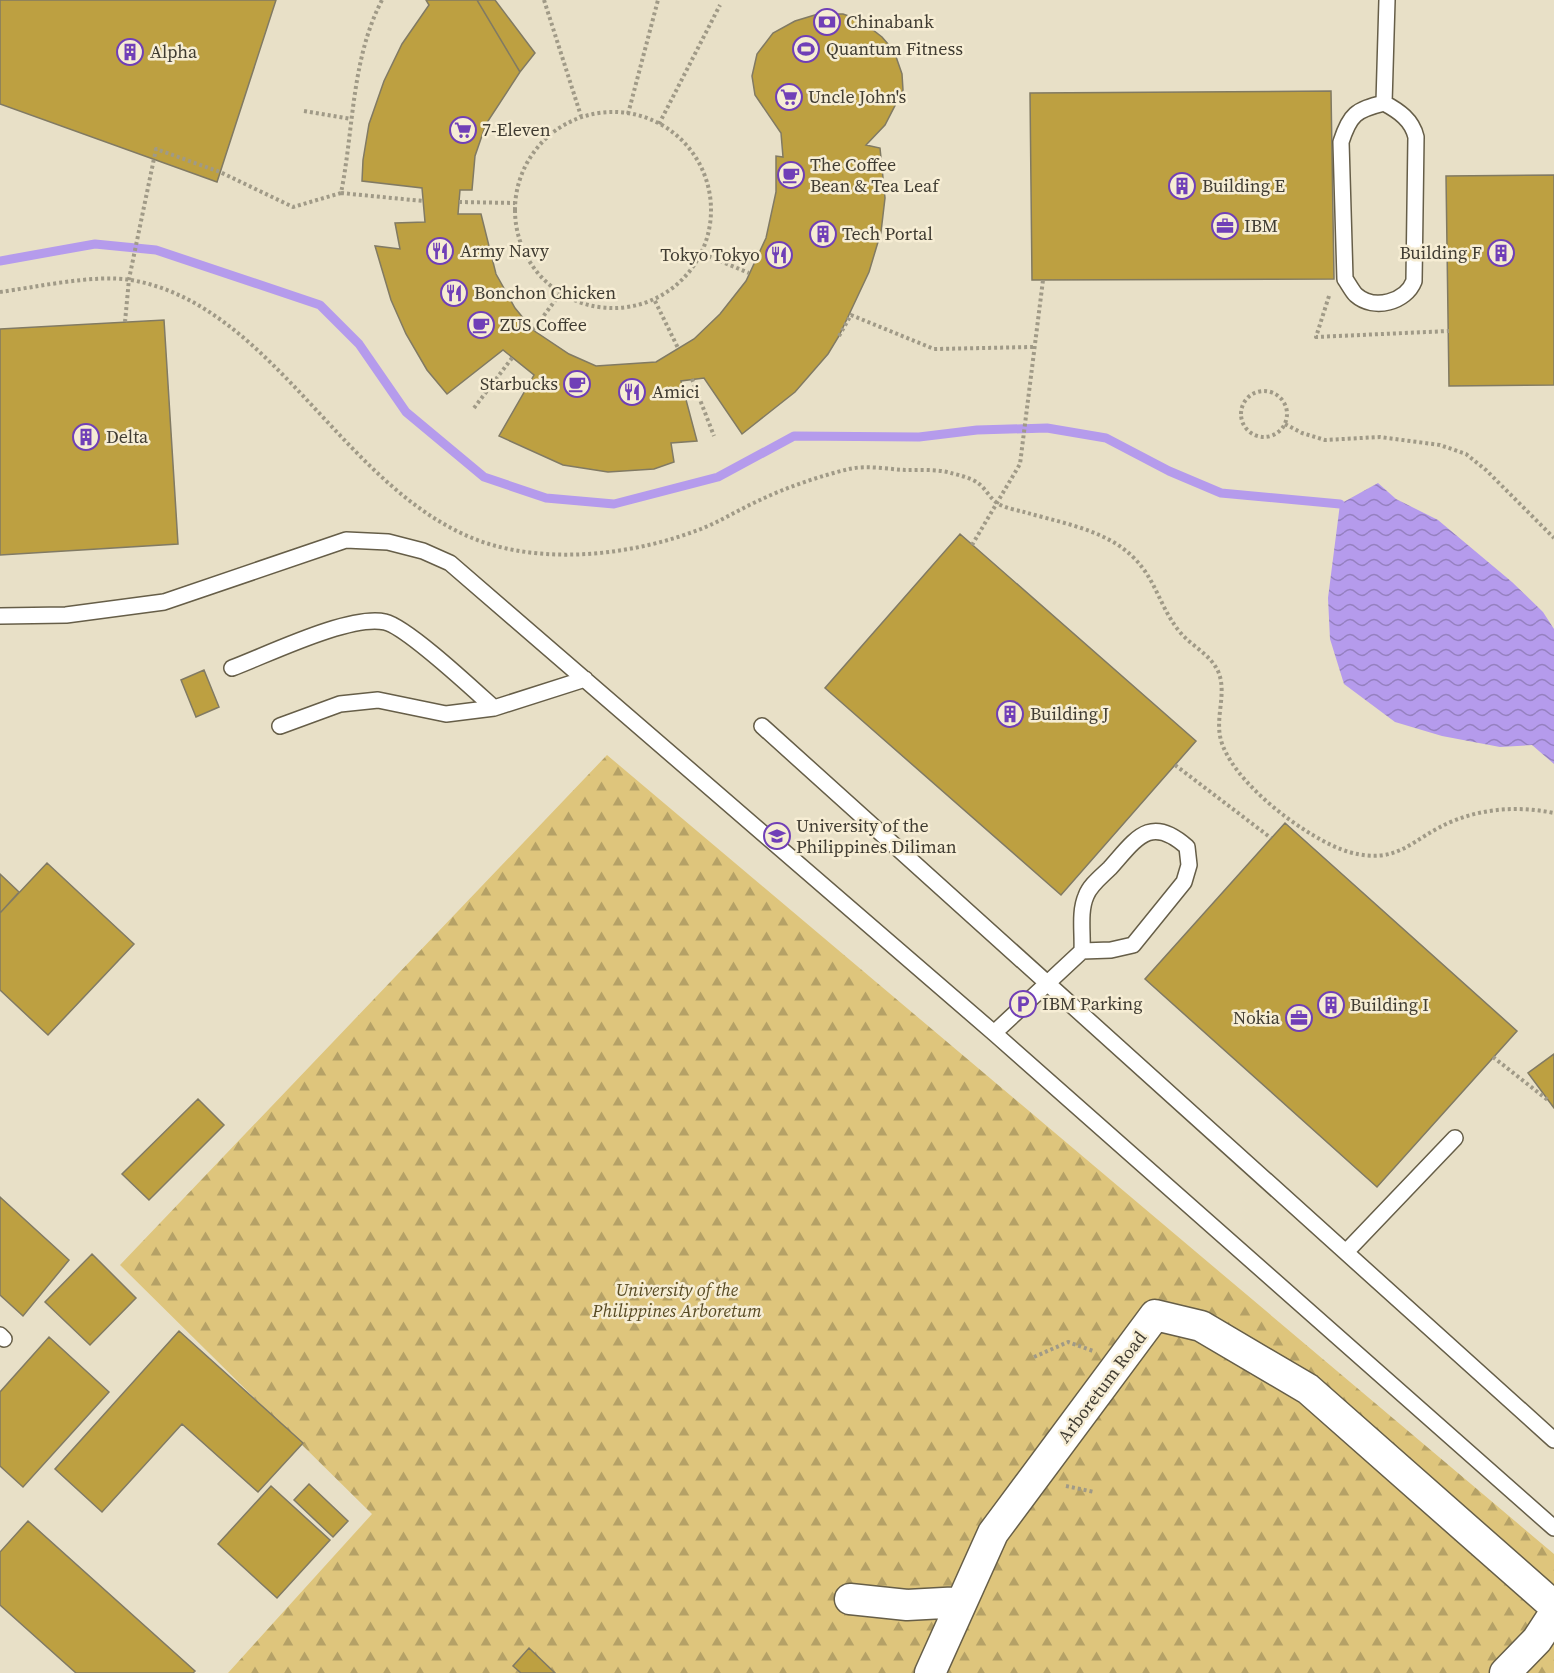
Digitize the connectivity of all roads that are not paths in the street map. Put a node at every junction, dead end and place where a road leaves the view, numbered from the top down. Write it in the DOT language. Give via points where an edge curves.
graph roads {
  1 [pos="1386,0"];
  2 [pos="1384,103"];
  3 [pos="0,616"];
  4 [pos="232,668"];
  5 [pos="585,679"];
  6 [pos="494,708"];
  7 [pos="280,726"];
  8 [pos="762,726"];
  9 [pos="1082,951"];
  10 [pos="1048,983"];
  11 [pos="994,1033"];
  12 [pos="1455,1138"];
  13 [pos="1346,1252"];
  14 [pos="1554,1440"];
  15 [pos="1554,1528"];
  16 [pos="850,1599"];
  17 [pos="962,1602"];
  18 [pos="1554,1606"];
  19 [pos="1554,1614"];
  20 [pos="930,1673"];
  21 [pos="1505,1673"];
  1 -- 2 [label="lane"];
  2 -- 2 [label="lane" via="1360,108 1347,123 1341,142 1345,279 1356,295 1372,303 1394,301 1410,292 1414,281 1416,137 1414,128 1400,111"];
  3 -- 5 [label="lane" via="66,615 164,602 346,540 388,542 423,550 450,563"];
  4 -- 6 [label="lane" via="348,624 386,622 411,637"];
  5 -- 6 [label="lane"];
  5 -- 11 [label="lane"];
  6 -- 7 [label="lane" via="446,714 378,700 340,704"];
  8 -- 10 [label="lane"];
  9 -- 9 [label="lane" via="1081,911 1086,893 1139,836 1154,830 1172,834 1187,847 1189,865 1184,882 1133,945"];
  9 -- 10 [label="lane"];
  10 -- 11 [label="lane"];
  10 -- 13 [label="lane"];
  11 -- 15 [label="lane"];
  12 -- 13 [label="lane"];
  13 -- 14 [label="lane"];
  16 -- 17 [label="street" via="907,1605"];
  17 -- 18 [label="street, Arboretum Road" via="993,1533 1155,1316 1201,1326 1308,1389"];
  17 -- 20 [label="street, Arboretum Road"];
  19 -- 21 [label="street" via="1537,1640"];
}
